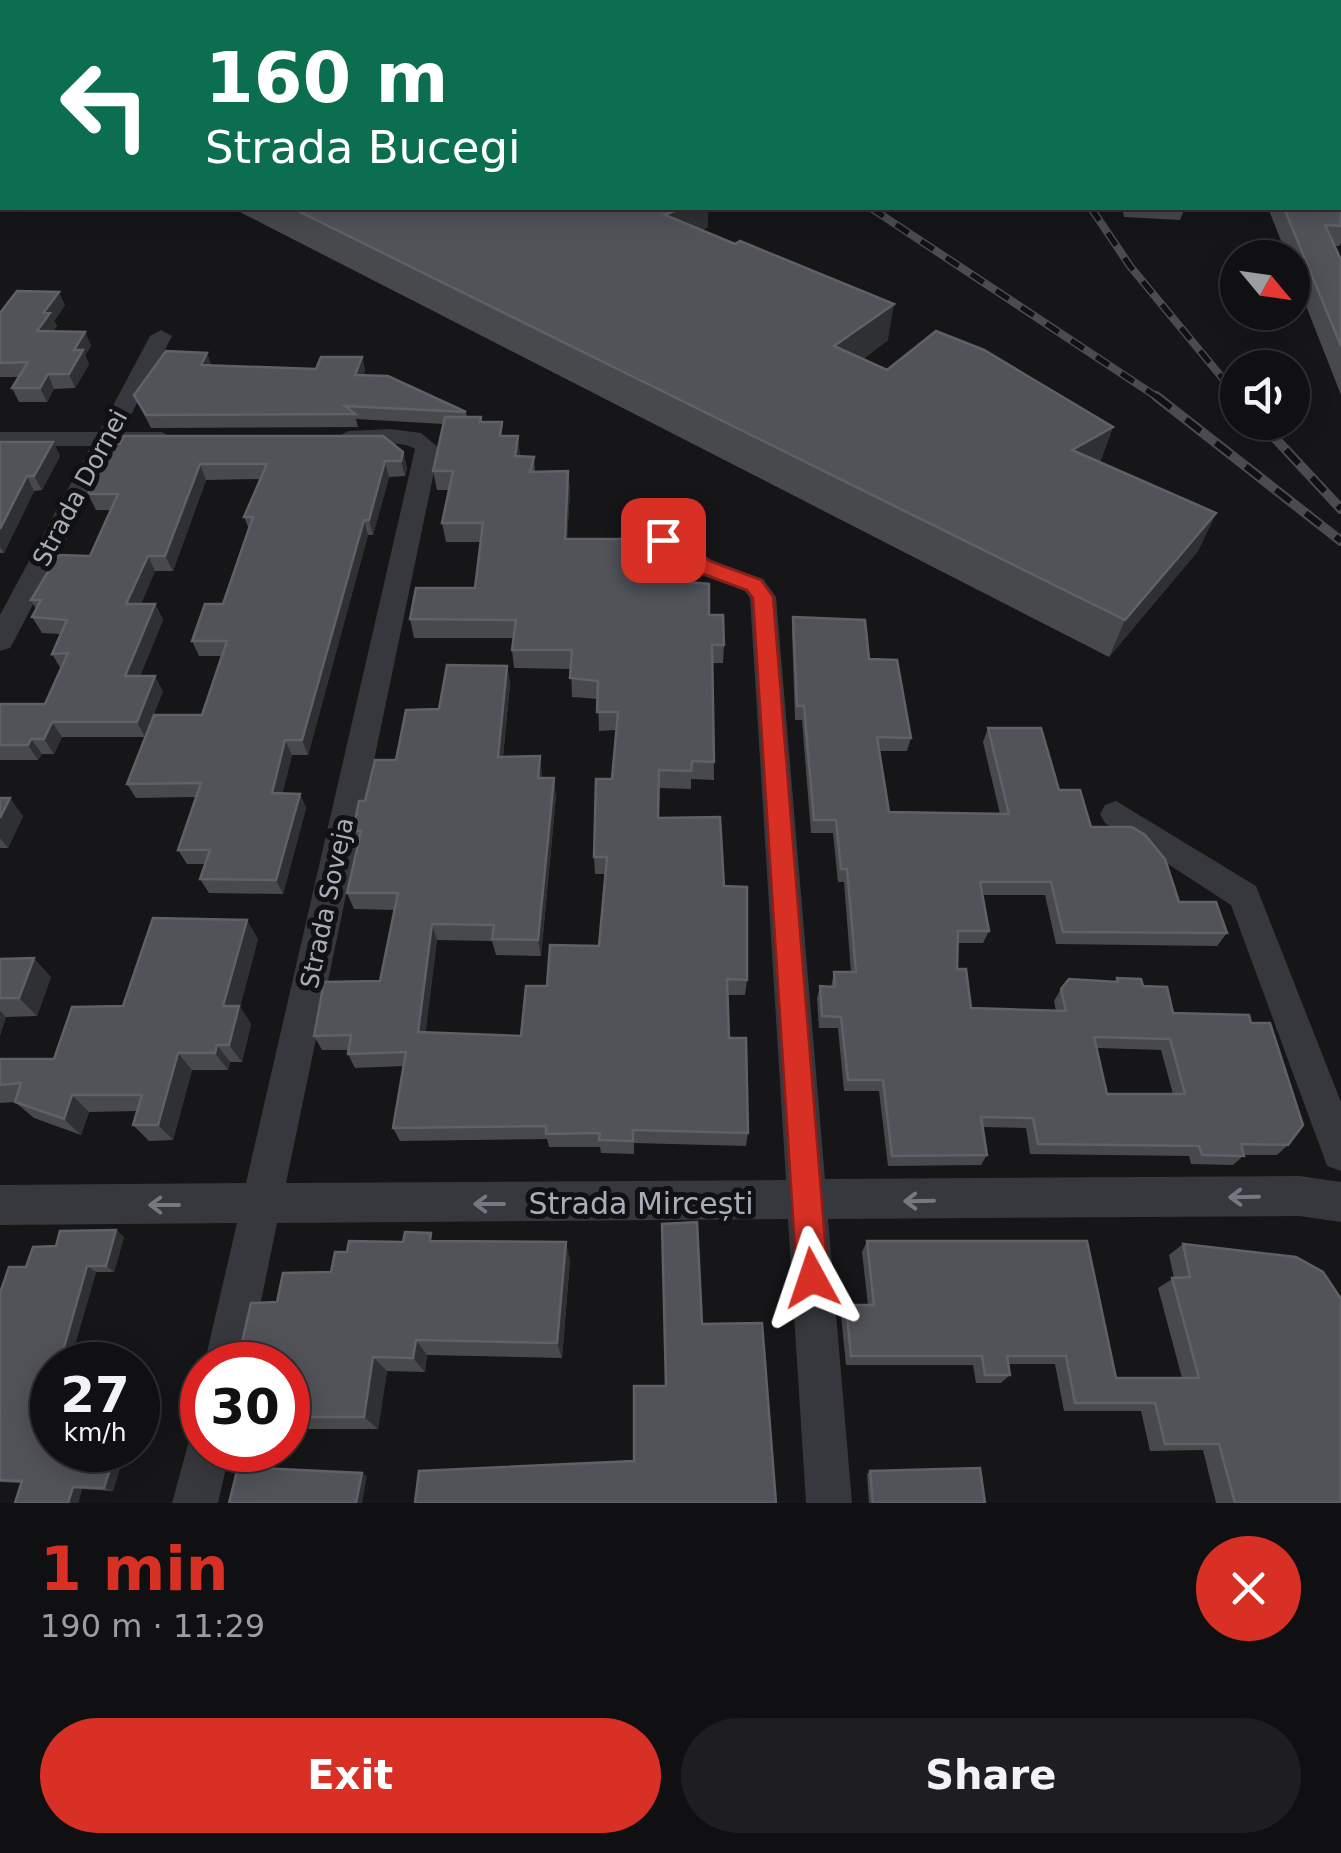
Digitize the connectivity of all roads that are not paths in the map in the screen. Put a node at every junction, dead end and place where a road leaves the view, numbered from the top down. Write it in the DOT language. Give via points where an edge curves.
graph roads {
  1 [pos="161,336"];
  2 [pos="182,438"];
  3 [pos="316,438"];
  4 [pos="0,439"];
  5 [pos="105,439"];
  6 [pos="644,530"];
  7 [pos="0,642"];
  8 [pos="1116,814"];
  9 [pos="1341,1152"];
  10 [pos="806,1202"];
  11 [pos="1341,1202"];
  12 [pos="0,1205"];
  13 [pos="261,1205"];
  14 [pos="231,1342"];
  15 [pos="202,1472"];
  16 [pos="195,1503"];
  17 [pos="829,1503"];
  1 -- 5 [label="street, Strada Dornei"];
  2 -- 5 [label="street"];
  3 -- 13 [label="street, Strada Soveja" via="423,441 427,448"];
  4 -- 5 [label="street"];
  5 -- 7 [label="street, Strada Dornei"];
  6 -- 10 [label="street" via="705,567 754,585 763,597"];
  8 -- 9 [label="street" via="1244,896"];
  11 -- 10 [label="street, Strada Mircești, one-way" via="1300,1196"];
  10 -- 13 [label="street, Strada Mircești, one-way"];
  10 -- 17 [label="street"];
  13 -- 12 [label="street, Strada Mircești, one-way"];
  13 -- 14 [label="street, Strada Soveja"];
  15 -- 16 [label="street"];
}
